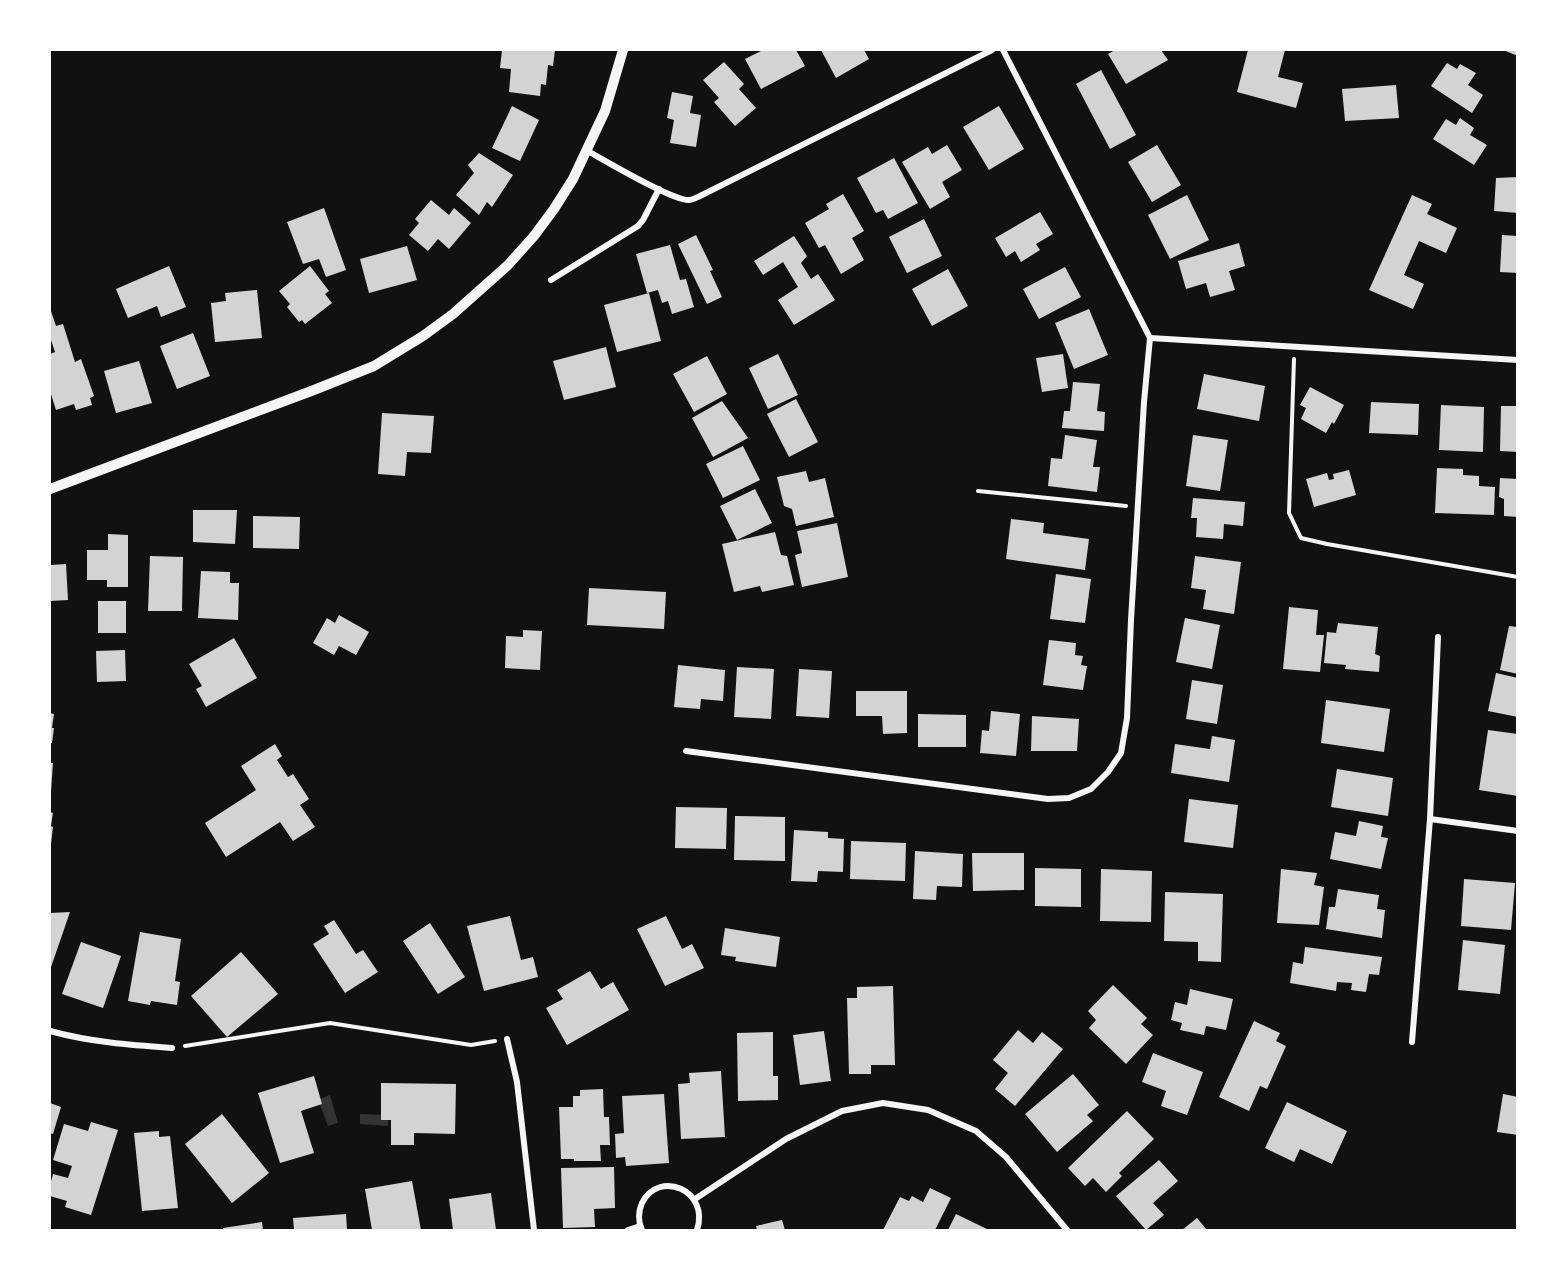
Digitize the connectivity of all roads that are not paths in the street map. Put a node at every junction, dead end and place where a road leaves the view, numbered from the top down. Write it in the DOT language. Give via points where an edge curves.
graph roads {
  1 [pos="623,50"];
  2 [pos="992,50"];
  3 [pos="1003,50"];
  4 [pos="586,150"];
  5 [pos="658,189"];
  6 [pos="551,280"];
  7 [pos="1150,338"];
  8 [pos="1518,360"];
  9 [pos="50,489"];
  10 [pos="1438,637"];
  11 [pos="686,751"];
  12 [pos="1430,819"];
  13 [pos="1518,831"];
  14 [pos="50,1031"];
  15 [pos="507,1039"];
  16 [pos="1412,1042"];
  17 [pos="172,1048"];
  18 [pos="695,1199"];
  19 [pos="641,1228"];
  20 [pos="534,1230"];
  21 [pos="628,1230"];
  22 [pos="697,1230"];
  23 [pos="1067,1230"];
  1 -- 4 [label="street" via="605,111"];
  2 -- 5 [label="street" via="698,197 682,199"];
  3 -- 7 [label="street"];
  4 -- 5 [label="street"];
  4 -- 9 [label="street" via="573,179 534,236 453,315 423,336 374,366"];
  5 -- 6 [label="street" via="638,226"];
  7 -- 8 [label="street"];
  7 -- 11 [label="street" via="1127,718 1121,753 1091,789 1069,798 1048,799"];
  10 -- 12 [label="street"];
  12 -- 13 [label="street"];
  12 -- 16 [label="street"];
  14 -- 17 [label="street" via="122,1045"];
  15 -- 20 [label="street" via="518,1082"];
  18 -- 19 [label="street" via="679,1188 661,1187 645,1198 640,1207"];
  18 -- 22 [label="street" via="700,1220"];
  18 -- 23 [label="street" via="786,1139 842,1111 883,1103 928,1110 976,1131 1006,1157"];
  19 -- 21 [label="street"];
}
